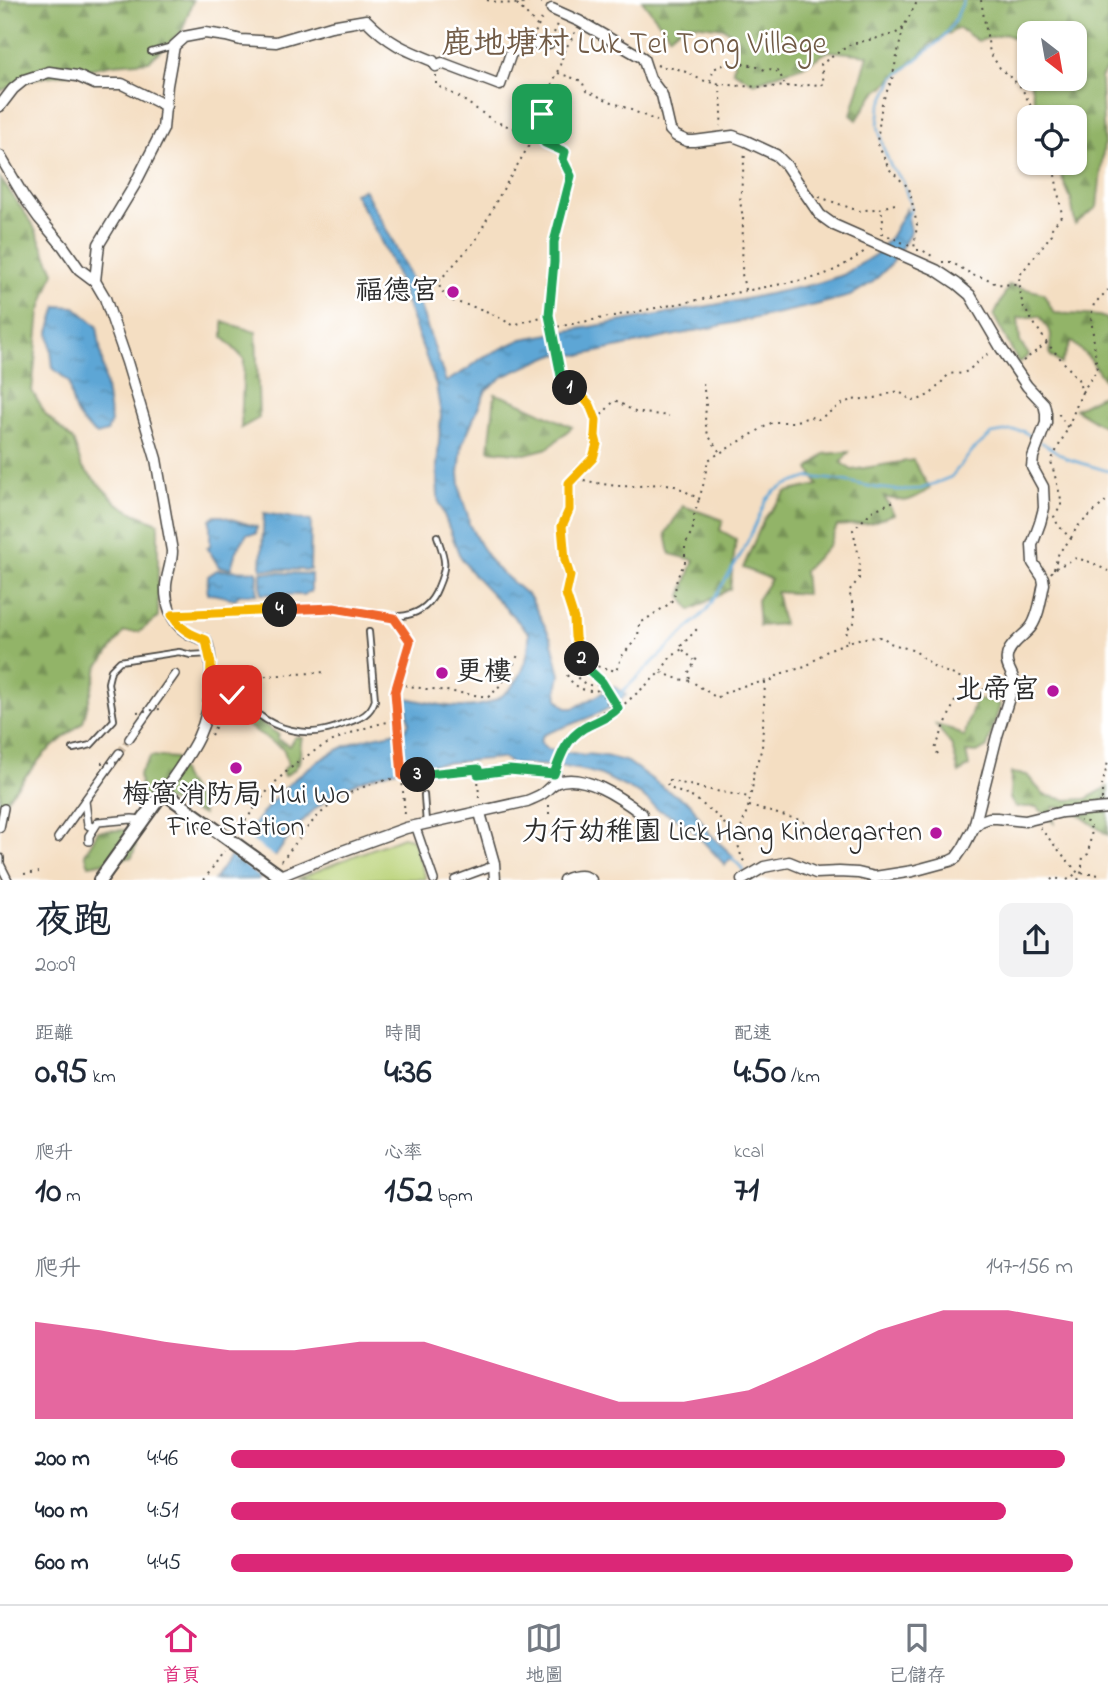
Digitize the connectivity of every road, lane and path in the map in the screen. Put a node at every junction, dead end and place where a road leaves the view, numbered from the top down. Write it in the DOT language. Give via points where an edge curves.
graph roads {
  1 [pos="487,0"];
  2 [pos="529,0"];
  3 [pos="918,0"];
  4 [pos="981,0"];
  5 [pos="517,5"];
  6 [pos="552,9"];
  7 [pos="563,13"];
  8 [pos="543,17"];
  9 [pos="579,21"];
  10 [pos="538,27"];
  11 [pos="903,28"];
  12 [pos="531,43"];
  13 [pos="549,43"];
  14 [pos="174,46"];
  15 [pos="151,52"];
  16 [pos="643,58"];
  17 [pos="436,66"];
  18 [pos="557,73"];
  19 [pos="710,82"];
  20 [pos="719,82"];
  21 [pos="785,87"];
  22 [pos="1030,105"];
  23 [pos="0,106"];
  24 [pos="166,106"];
  25 [pos="668,125"];
  26 [pos="541,138"];
  27 [pos="717,138"];
  28 [pos="746,141"];
  29 [pos="0,156"];
  30 [pos="1055,175"];
  31 [pos="807,198"];
  32 [pos="895,204"];
  33 [pos="881,208"];
  34 [pos="882,232"];
  35 [pos="876,243"];
  36 [pos="914,249"];
  37 [pos="95,281"];
  38 [pos="1019,285"];
  39 [pos="1108,290"];
  40 [pos="745,291"];
  41 [pos="549,315"];
  42 [pos="551,328"];
  43 [pos="1047,343"];
  44 [pos="1004,353"];
  45 [pos="703,383"];
  46 [pos="1082,392"];
  47 [pos="1044,404"];
  48 [pos="669,416"];
  49 [pos="596,420"];
  50 [pos="1068,428"];
  51 [pos="720,452"];
  52 [pos="575,478"];
  53 [pos="699,499"];
  54 [pos="1108,499"];
  55 [pos="894,500"];
  56 [pos="437,536"];
  57 [pos="1071,539"];
  58 [pos="1054,569"];
  59 [pos="1108,571"];
  60 [pos="1043,578"];
  61 [pos="172,615"];
  62 [pos="394,618"];
  63 [pos="698,629"];
  64 [pos="369,632"];
  65 [pos="848,642"];
  66 [pos="682,649"];
  67 [pos="210,654"];
  68 [pos="518,654"];
  69 [pos="583,663"];
  70 [pos="326,672"];
  71 [pos="573,672"];
  72 [pos="660,672"];
  73 [pos="175,674"];
  74 [pos="567,675"];
  75 [pos="222,679"];
  76 [pos="691,681"];
  77 [pos="765,681"];
  78 [pos="602,682"];
  79 [pos="397,684"];
  80 [pos="599,689"];
  81 [pos="210,695"];
  82 [pos="1010,695"];
  83 [pos="955,701"];
  84 [pos="618,708"];
  85 [pos="160,709"];
  86 [pos="137,712"];
  87 [pos="397,720"];
  88 [pos="129,739"];
  89 [pos="562,746"];
  90 [pos="73,749"];
  91 [pos="938,754"];
  92 [pos="121,757"];
  93 [pos="1108,762"];
  94 [pos="101,764"];
  95 [pos="478,771"];
  96 [pos="553,773"];
  97 [pos="402,775"];
  98 [pos="669,780"];
  99 [pos="402,781"];
  100 [pos="667,784"];
  101 [pos="163,792"];
  102 [pos="424,795"];
  103 [pos="982,795"];
  104 [pos="750,797"];
  105 [pos="85,800"];
  106 [pos="748,806"];
  107 [pos="4,808"];
  108 [pos="1105,808"];
  109 [pos="1078,810"];
  110 [pos="480,813"];
  111 [pos="642,814"];
  112 [pos="997,818"];
  113 [pos="1033,818"];
  114 [pos="143,820"];
  115 [pos="416,826"];
  116 [pos="811,826"];
  117 [pos="974,827"];
  118 [pos="0,828"];
  119 [pos="94,828"];
  120 [pos="58,838"];
  121 [pos="89,841"];
  122 [pos="737,841"];
  123 [pos="232,842"];
  124 [pos="0,858"];
  125 [pos="495,865"];
  126 [pos="39,872"];
  127 [pos="278,873"];
  128 [pos="754,873"];
  129 [pos="1079,873"];
  130 [pos="24,874"];
  131 [pos="912,875"];
  132 [pos="1102,876"];
  133 [pos="877,878"];
  134 [pos="8,880"];
  135 [pos="100,880"];
  136 [pos="204,880"];
  137 [pos="434,880"];
  138 [pos="455,880"];
  139 [pos="495,880"];
  140 [pos="564,880"];
  141 [pos="591,880"];
  142 [pos="742,880"];
  143 [pos="1051,880"];
  144 [pos="1066,880"];
  145 [pos="1078,880"];
  1 -- 5 [label="path"];
  2 -- 5 [label="path"];
  3 -- 11 [label="path"];
  4 -- 22 [label="path" via="989,49 1000,68 1027,94"];
  5 -- 10 [label="path"];
  6 -- 7 [label="street"];
  7 -- 9 [label="street"];
  7 -- 13 [label="path"];
  8 -- 10 [label="path"];
  9 -- 16 [label="street"];
  9 -- 18 [label="path"];
  10 -- 12 [label="path"];
  11 -- 21 [label="path" via="851,44 821,64 824,84"];
  11 -- 36 [label="path" via="882,103 877,142 889,169 909,188 917,225"];
  12 -- 13 [label="street"];
  12 -- 17 [label="street" via="510,53 500,85 442,63"];
  14 -- 15 [label="lane"];
  14 -- 17 [label="street" via="184,37 205,33 276,42 366,20 383,37"];
  14 -- 24 [label="street"];
  16 -- 19 [label="path"];
  16 -- 25 [label="street" via="662,95"];
  17 -- 26 [label="path" via="436,85 494,121"];
  18 -- 25 [label="path" via="582,81 586,91"];
  18 -- 26 [label="path" via="542,114"];
  19 -- 20 [label="path"];
  19 -- 21 [label="path" via="720,65 752,64 777,70"];
  20 -- 21 [label="path"];
  20 -- 27 [label="path" via="723,109"];
  23 -- 24 [label="street" via="24,80 49,72 95,84 122,84"];
  24 -- 37 [label="street" via="163,129 99,244"];
  25 -- 27 [label="street" via="687,141"];
  26 -- 41 [label="path" via="565,152 563,160 571,176 554,242"];
  26 -- 41 [label="path" via="531,142 476,240 439,281 449,300 513,325"];
  27 -- 28 [label="street" via="733,136"];
  28 -- 31 [label="street" via="776,155"];
  28 -- 40 [label="path" via="740,201"];
  29 -- 37 [label="street" via="39,218 79,269"];
  30 -- 38 [label="path" via="1062,215 1019,276"];
  31 -- 33 [label="path" via="819,197 859,211"];
  31 -- 35 [label="street" via="834,225"];
  32 -- 33 [label="path"];
  33 -- 34 [label="path"];
  34 -- 35 [label="path"];
  34 -- 36 [label="path"];
  35 -- 40 [label="path" via="830,273"];
  35 -- 44 [label="street" via="936,270 970,295"];
  36 -- 38 [label="path" via="996,284"];
  37 -- 61 [label="street" via="123,349 156,459 172,551 166,592"];
  38 -- 43 [label="path" via="1024,309"];
  39 -- 46 [label="path" via="1094,304 1091,316 1097,370"];
  40 -- 42 [label="path"];
  41 -- 42 [label="path"];
  42 -- 49 [label="path" via="566,385 590,405"];
  43 -- 44 [label="path" via="1023,362"];
  43 -- 46 [label="path" via="1078,379"];
  44 -- 47 [label="street"];
  44 -- 51 [label="path" via="985,355 968,371 949,374 931,394 916,401 898,391 851,401 819,419 773,422"];
  45 -- 51 [label="path" via="708,435"];
  46 -- 50 [label="path"];
  47 -- 50 [label="path" via="1055,409"];
  47 -- 60 [label="street" via="1046,423 1032,457 1044,508 1032,545 1033,563"];
  48 -- 49 [label="path" via="635,412 615,400"];
  49 -- 52 [label="path" via="596,450"];
  50 -- 57 [label="path" via="1051,461 1062,506 1055,521"];
  51 -- 53 [label="path" via="708,460"];
  52 -- 53 [label="path" via="621,486 663,484"];
  52 -- 69 [label="path" via="569,483 569,510 562,526 570,576 566,594"];
  53 -- 69 [label="path" via="674,598 639,624 638,637 615,671"];
  54 -- 57 [label="path" via="1077,527"];
  55 -- 65 [label="path" via="872,511 853,530 860,561 859,579 849,591 855,613 854,623 846,630"];
  56 -- 62 [label="lane" via="445,568 431,602"];
  57 -- 58 [label="path" via="1059,552"];
  58 -- 59 [label="path" via="1076,558"];
  58 -- 60 [label="path"];
  60 -- 82 [label="street" via="1033,624 1008,649 1007,666 1014,682"];
  61 -- 62 [label="lane" via="334,608"];
  61 -- 67 [label="street" via="180,628 206,640"];
  62 -- 79 [label="path" via="410,641"];
  63 -- 66 [label="path"];
  64 -- 81 [label="lane" via="375,701 360,718 326,730 303,732 266,719 237,697"];
  65 -- 77 [label="path" via="804,667"];
  65 -- 82 [label="path" via="883,637 915,651 936,668 980,685 986,693"];
  66 -- 72 [label="path"];
  66 -- 76 [label="path" via="696,659 688,674"];
  67 -- 81 [label="street"];
  67 -- 90 [label="lane" via="180,652 120,661 111,670 108,683 114,720 91,744"];
  68 -- 79 [label="path" via="506,679 488,697"];
  69 -- 78 [label="path"];
  70 -- 75 [label="path"];
  71 -- 78 [label="path" via="587,685"];
  72 -- 76 [label="path"];
  72 -- 84 [label="path"];
  73 -- 88 [label="street"];
  74 -- 80 [label="path" via="579,688"];
  76 -- 77 [label="path" via="717,698"];
  77 -- 104 [label="path" via="762,748"];
  78 -- 80 [label="path"];
  78 -- 84 [label="path"];
  79 -- 87 [label="path"];
  80 -- 89 [label="path" via="610,707 570,733"];
  81 -- 101 [label="street" via="199,739"];
  82 -- 103 [label="street"];
  83 -- 91 [label="path" via="935,749"];
  84 -- 89 [label="path"];
  85 -- 86 [label="path, bridge"];
  87 -- 97 [label="path"];
  87 -- 123 [label="path" via="349,733 306,757 268,790"];
  89 -- 96 [label="path"];
  92 -- 94 [label="path, bridge"];
  92 -- 105 [label="street"];
  93 -- 108 [label="path" via="1102,786"];
  95 -- 96 [label="path"];
  95 -- 96 [label="path" via="522,766"];
  95 -- 97 [label="path"];
  95 -- 99 [label="path"];
  95 -- 110 [label="path"];
  96 -- 110 [label="street" via="544,793"];
  96 -- 111 [label="street" via="618,796"];
  97 -- 99 [label="path"];
  97 -- 127 [label="path" via="363,787 333,804 306,828"];
  98 -- 104 [label="path"];
  99 -- 115 [label="path"];
  100 -- 122 [label="path" via="721,819"];
  101 -- 114 [label="street"];
  101 -- 123 [label="street"];
  102 -- 115 [label="lane"];
  103 -- 112 [label="street"];
  103 -- 117 [label="street"];
  104 -- 106 [label="path"];
  105 -- 119 [label="street" via="88,825"];
  105 -- 120 [label="street"];
  106 -- 116 [label="path"];
  106 -- 122 [label="path"];
  107 -- 118 [label="street"];
  108 -- 109 [label="street"];
  109 -- 113 [label="street"];
  109 -- 129 [label="path" via="1080,821 1092,830"];
  110 -- 115 [label="street"];
  110 -- 125 [label="street"];
  112 -- 113 [label="street"];
  112 -- 117 [label="street"];
  113 -- 129 [label="path"];
  114 -- 119 [label="street" via="98,822"];
  114 -- 135 [label="street"];
  115 -- 127 [label="street"];
  115 -- 137 [label="street"];
  117 -- 131 [label="street" via="956,858"];
  119 -- 121 [label="street"];
  122 -- 128 [label="path" via="742,859"];
  123 -- 127 [label="street"];
  123 -- 136 [label="path"];
  124 -- 134 [label="street"];
  125 -- 138 [label="street"];
  125 -- 139 [label="street"];
  126 -- 130 [label="path"];
  128 -- 133 [label="street" via="789,862 816,873 849,872"];
  128 -- 142 [label="street"];
  129 -- 132 [label="path"];
  129 -- 144 [label="path"];
  129 -- 145 [label="path"];
  131 -- 133 [label="street"];
  140 -- 141 [label="street" via="578,875"];
  143 -- 144 [label="path"];
}
